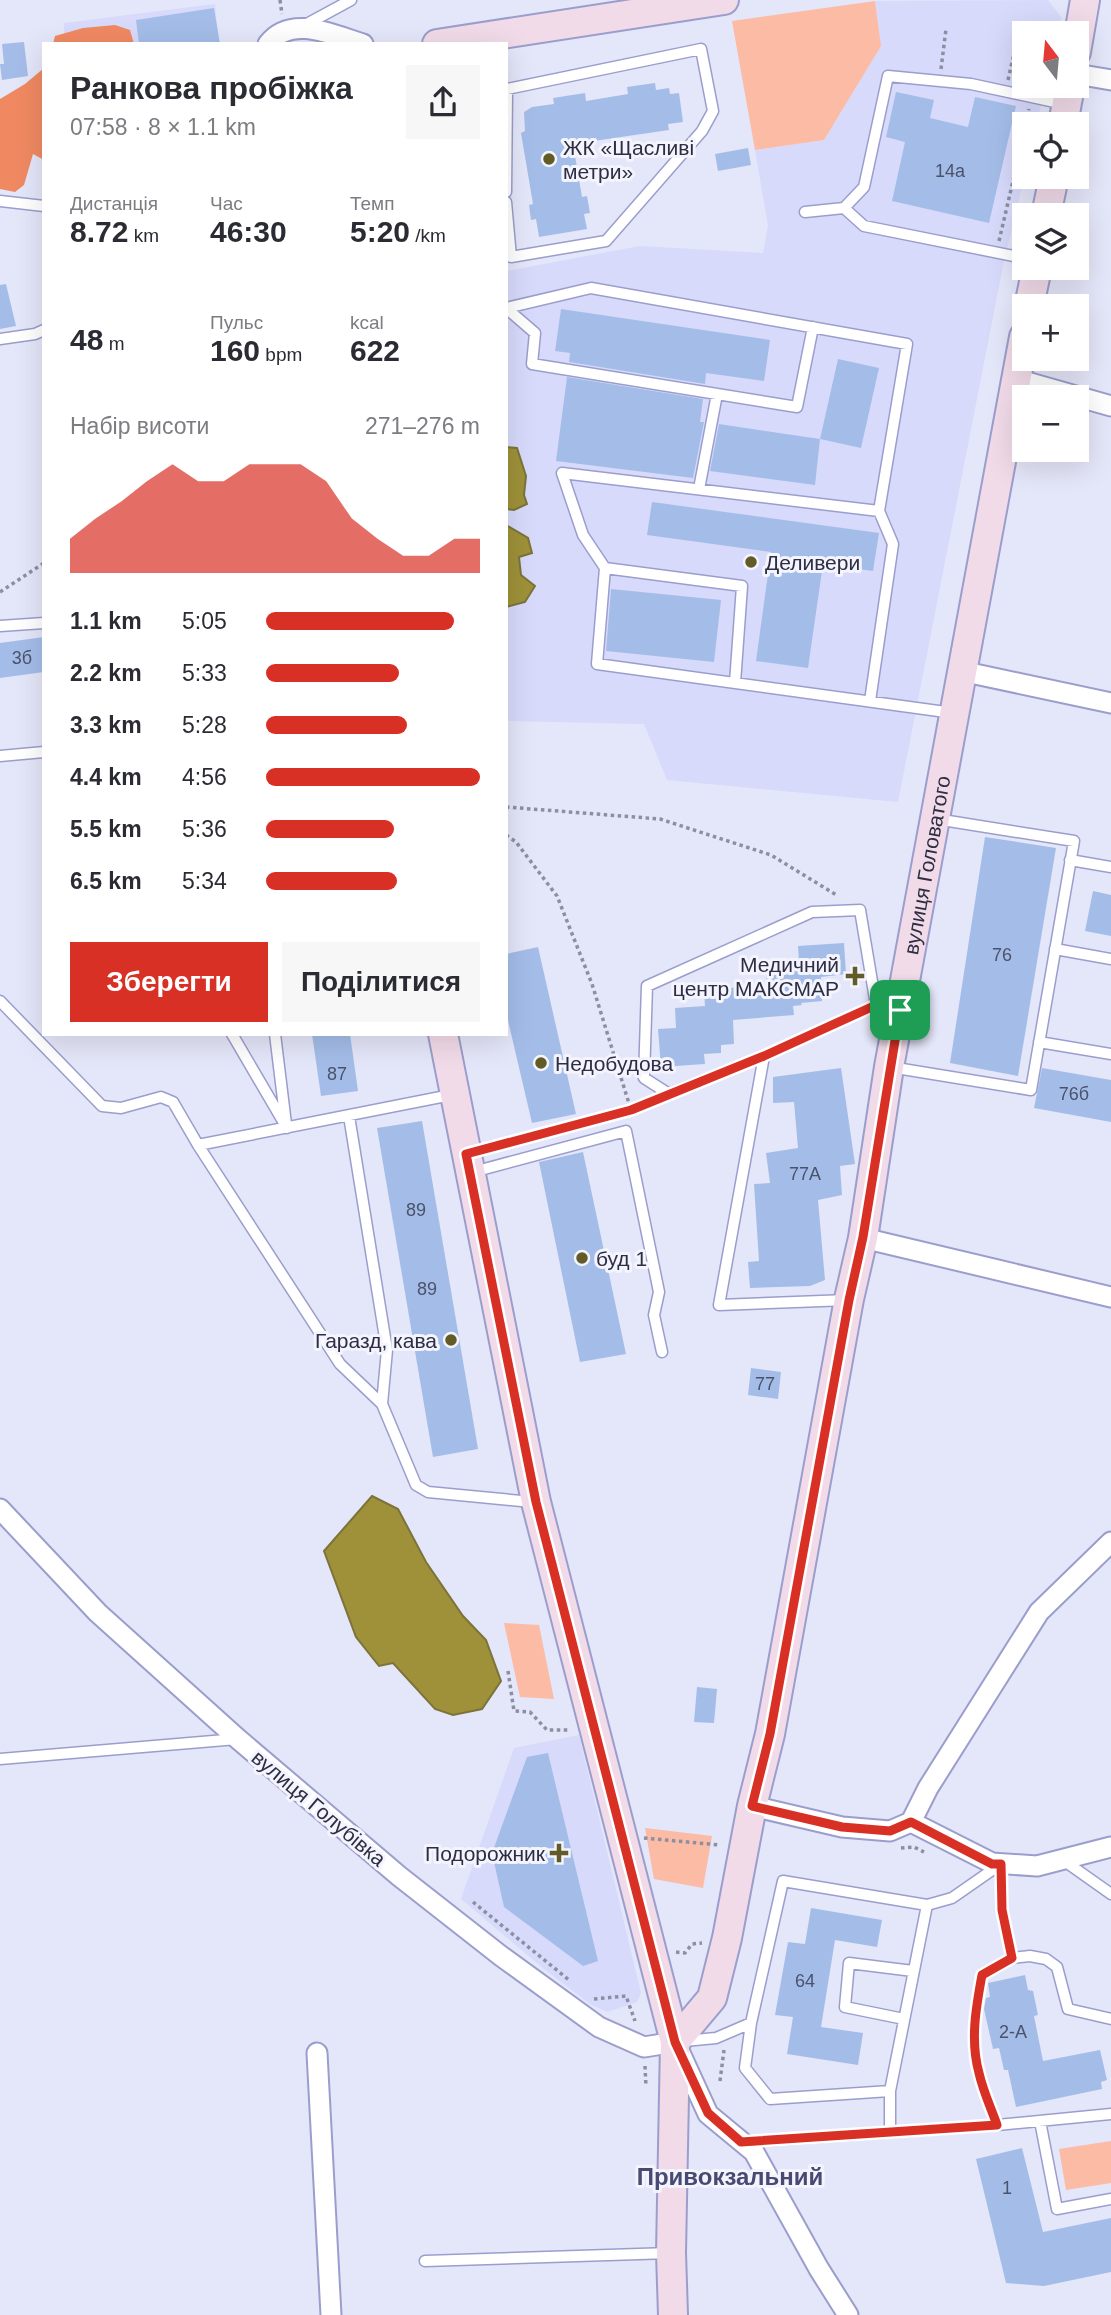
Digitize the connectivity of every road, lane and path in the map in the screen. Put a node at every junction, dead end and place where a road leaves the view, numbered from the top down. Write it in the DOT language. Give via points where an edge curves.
graph roads {
  1 [pos="351,0"];
  2 [pos="724,0"];
  3 [pos="1085,0"];
  4 [pos="660,5"];
  5 [pos="1081,21"];
  6 [pos="302,27"];
  7 [pos="946,30"];
  8 [pos="270,42"];
  9 [pos="356,42"];
  10 [pos="448,42"];
  11 [pos="1012,64"];
  12 [pos="941,72"];
  13 [pos="1089,76"];
  14 [pos="1111,80"];
  15 [pos="1008,82"];
  16 [pos="508,89"];
  17 [pos="1067,105"];
  18 [pos="1012,185"];
  19 [pos="0,201"];
  20 [pos="42,206"];
  21 [pos="844,208"];
  22 [pos="805,212"];
  23 [pos="508,224"];
  24 [pos="996,253"];
  25 [pos="1012,256"];
  26 [pos="508,308"];
  27 [pos="508,310"];
  28 [pos="813,327"];
  29 [pos="42,331"];
  30 [pos="0,339"];
  31 [pos="1018,371"];
  32 [pos="1016,379"];
  33 [pos="717,394"];
  34 [pos="1111,406"];
  35 [pos="699,489"];
  36 [pos="879,511"];
  37 [pos="42,564"];
  38 [pos="605,568"];
  39 [pos="0,592"];
  40 [pos="42,624"];
  41 [pos="0,626"];
  42 [pos="961,671"];
  43 [pos="736,683"];
  44 [pos="870,701"];
  45 [pos="1111,703"];
  46 [pos="953,713"];
  47 [pos="42,752"];
  48 [pos="0,756"];
  49 [pos="508,807"];
  50 [pos="934,818"];
  51 [pos="508,836"];
  52 [pos="1070,860"];
  53 [pos="1111,867"];
  54 [pos="860,910"];
  55 [pos="1055,949"];
  56 [pos="1111,959"];
  57 [pos="0,1001"];
  58 [pos="888,1008"];
  59 [pos="233,1036"];
  60 [pos="275,1036"];
  61 [pos="443,1036"];
  62 [pos="1039,1042"];
  63 [pos="1111,1055"];
  64 [pos="764,1056"];
  65 [pos="889,1067"];
  66 [pos="668,1094"];
  67 [pos="455,1095"];
  68 [pos="631,1110"];
  69 [pos="349,1115"];
  70 [pos="287,1128"];
  71 [pos="198,1145"];
  72 [pos="468,1163"];
  73 [pos="863,1237"];
  74 [pos="1111,1297"];
  75 [pos="849,1300"];
  76 [pos="662,1352"];
  77 [pos="382,1404"];
  78 [pos="536,1502"];
  79 [pos="0,1510"];
  80 [pos="1111,1542"];
  81 [pos="508,1671"];
  82 [pos="568,1730"];
  83 [pos="238,1739"];
  84 [pos="0,1759"];
  85 [pos="752,1806"];
  86 [pos="911,1822"];
  87 [pos="726,1846"];
  88 [pos="1111,1847"];
  89 [pos="890,1849"];
  90 [pos="645,1850"];
  91 [pos="935,1856"];
  92 [pos="1061,1860"];
  93 [pos="1001,1864"];
  94 [pos="1111,1894"];
  95 [pos="473,1902"];
  96 [pos="927,1905"];
  97 [pos="709,1942"];
  98 [pos="671,1944"];
  99 [pos="1012,1958"];
  100 [pos="914,1971"];
  101 [pos="574,1983"];
  102 [pos="626,1996"];
  103 [pos="594,1999"];
  104 [pos="904,2019"];
  105 [pos="1111,2019"];
  106 [pos="751,2023"];
  107 [pos="726,2034"];
  108 [pos="675,2042"];
  109 [pos="317,2053"];
  110 [pos="720,2081"];
  111 [pos="890,2091"];
  112 [pos="1111,2113"];
  113 [pos="1040,2121"];
  114 [pos="997,2125"];
  115 [pos="890,2132"];
  116 [pos="741,2142"];
  117 [pos="1111,2199"];
  118 [pos="671,2253"];
  119 [pos="425,2261"];
  120 [pos="331,2315"];
  121 [pos="673,2315"];
  122 [pos="848,2315"];
  1 -- 6 [label="lane"];
  2 -- 4 [label="main road"];
  3 -- 5 [label="main road"];
  4 -- 10 [label="main road"];
  6 -- 8 [label="street" via="279,32"];
  6 -- 9 [label="street"];
  7 -- 12 [label="path"];
  11 -- 15 [label="path"];
  13 -- 14 [label="street"];
  16 -- 23 [label="lane" via="701,49 713,111 702,131 606,241 511,257"];
  17 -- 21 [label="lane" via="971,84 887,76 864,187"];
  18 -- 24 [label="path"];
  19 -- 20 [label="lane"];
  21 -- 22 [label="lane"];
  21 -- 24 [label="lane" via="864,226"];
  24 -- 25 [label="lane"];
  26 -- 28 [label="lane" via="591,288"];
  27 -- 33 [label="lane" via="535,334 531,364"];
  28 -- 33 [label="lane" via="797,407"];
  28 -- 36 [label="lane" via="907,344"];
  29 -- 30 [label="lane"];
  31 -- 32 [label="main road, вулиця Головатого"];
  32 -- 34 [label="street"];
  32 -- 42 [label="main road, вулиця Головатого"];
  33 -- 35 [label="lane"];
  35 -- 36 [label="lane"];
  35 -- 38 [label="lane" via="562,473 583,535"];
  36 -- 44 [label="lane" via="893,544"];
  37 -- 39 [label="path"];
  38 -- 43 [label="lane" via="742,586"];
  38 -- 43 [label="lane" via="597,664"];
  40 -- 41 [label="lane"];
  42 -- 45 [label="street"];
  42 -- 46 [label="main road, вулиця Головатого"];
  43 -- 44 [label="lane"];
  44 -- 46 [label="lane"];
  46 -- 50 [label="main road, вулиця Головатого"];
  47 -- 48 [label="lane"];
  49 -- 54 [label="path" via="660,819 771,855"];
  50 -- 52 [label="lane" via="1074,841"];
  50 -- 58 [label="main road, вулиця Головатого"];
  51 -- 68 [label="path" via="557,896 592,984"];
  52 -- 53 [label="lane"];
  52 -- 55 [label="lane"];
  54 -- 58 [label="lane"];
  54 -- 66 [label="lane" via="812,912 648,986 644,1078"];
  55 -- 56 [label="lane"];
  55 -- 62 [label="lane"];
  57 -- 71 [label="lane" via="102,1106 121,1108 161,1097 173,1102"];
  58 -- 64 [label="lane"];
  58 -- 65 [label="main road, вулиця Головатого"];
  59 -- 70 [label="lane"];
  60 -- 70 [label="lane"];
  61 -- 67 [label="main road"];
  62 -- 63 [label="lane"];
  62 -- 65 [label="lane" via="1031,1090"];
  64 -- 66 [label="lane"];
  64 -- 75 [label="lane" via="719,1305"];
  65 -- 73 [label="main road, вулиця Головатого"];
  66 -- 68 [label="path"];
  67 -- 69 [label="lane"];
  67 -- 72 [label="main road"];
  68 -- 72 [label="path"];
  69 -- 70 [label="lane"];
  69 -- 77 [label="lane" via="387,1350"];
  70 -- 71 [label="lane"];
  71 -- 77 [label="lane" via="340,1364"];
  72 -- 76 [label="lane" via="626,1131 659,1292 654,1315"];
  72 -- 78 [label="main road"];
  73 -- 74 [label="street"];
  73 -- 75 [label="main road, вулиця Головатого"];
  75 -- 85 [label="main road, вулиця Головатого" via="770,1734"];
  77 -- 78 [label="lane" via="416,1485 428,1492"];
  78 -- 108 [label="main road"];
  79 -- 83 [label="street, вулиця Голубівка" via="98,1613"];
  80 -- 86 [label="street" via="1039,1612"];
  81 -- 82 [label="path" via="514,1712 530,1713 547,1730"];
  83 -- 84 [label="lane"];
  83 -- 108 [label="street, вулиця Голубівка" via="400,1876 600,2027 644,2047"];
  85 -- 86 [label="street" via="842,1827 890,1831"];
  85 -- 108 [label="main road, вулиця Головатого" via="712,1998"];
  86 -- 93 [label="street" via="992,1864"];
  87 -- 90 [label="path" via="642,1837"];
  88 -- 92 [label="street"];
  89 -- 91 [label="path" via="914,1847"];
  92 -- 93 [label="street" via="1037,1866"];
  92 -- 94 [label="lane"];
  93 -- 96 [label="lane" via="952,1898"];
  93 -- 99 [label="lane" via="1002,1910"];
  95 -- 101 [label="path"];
  96 -- 100 [label="lane"];
  96 -- 106 [label="lane" via="783,1881"];
  97 -- 98 [label="path" via="692,1944 685,1954"];
  99 -- 105 [label="lane" via="1046,1959 1057,1967 1068,2009"];
  99 -- 114 [label="lane" via="982,1975 976,2009 978,2072"];
  100 -- 104 [label="lane"];
  100 -- 104 [label="lane" via="849,1964 845,2007"];
  102 -- 103 [label="path"];
  104 -- 111 [label="lane"];
  106 -- 107 [label="lane"];
  106 -- 111 [label="lane" via="745,2068 770,2099"];
  107 -- 108 [label="lane"];
  107 -- 110 [label="path"];
  108 -- 116 [label="street" via="708,2113"];
  108 -- 118 [label="main road"];
  109 -- 120 [label="street"];
  111 -- 115 [label="lane"];
  112 -- 113 [label="lane"];
  113 -- 114 [label="lane"];
  113 -- 117 [label="lane" via="1057,2209"];
  114 -- 115 [label="lane"];
  115 -- 116 [label="lane"];
  116 -- 122 [label="street" via="754,2152"];
  118 -- 119 [label="lane"];
  118 -- 121 [label="main road"];
}
